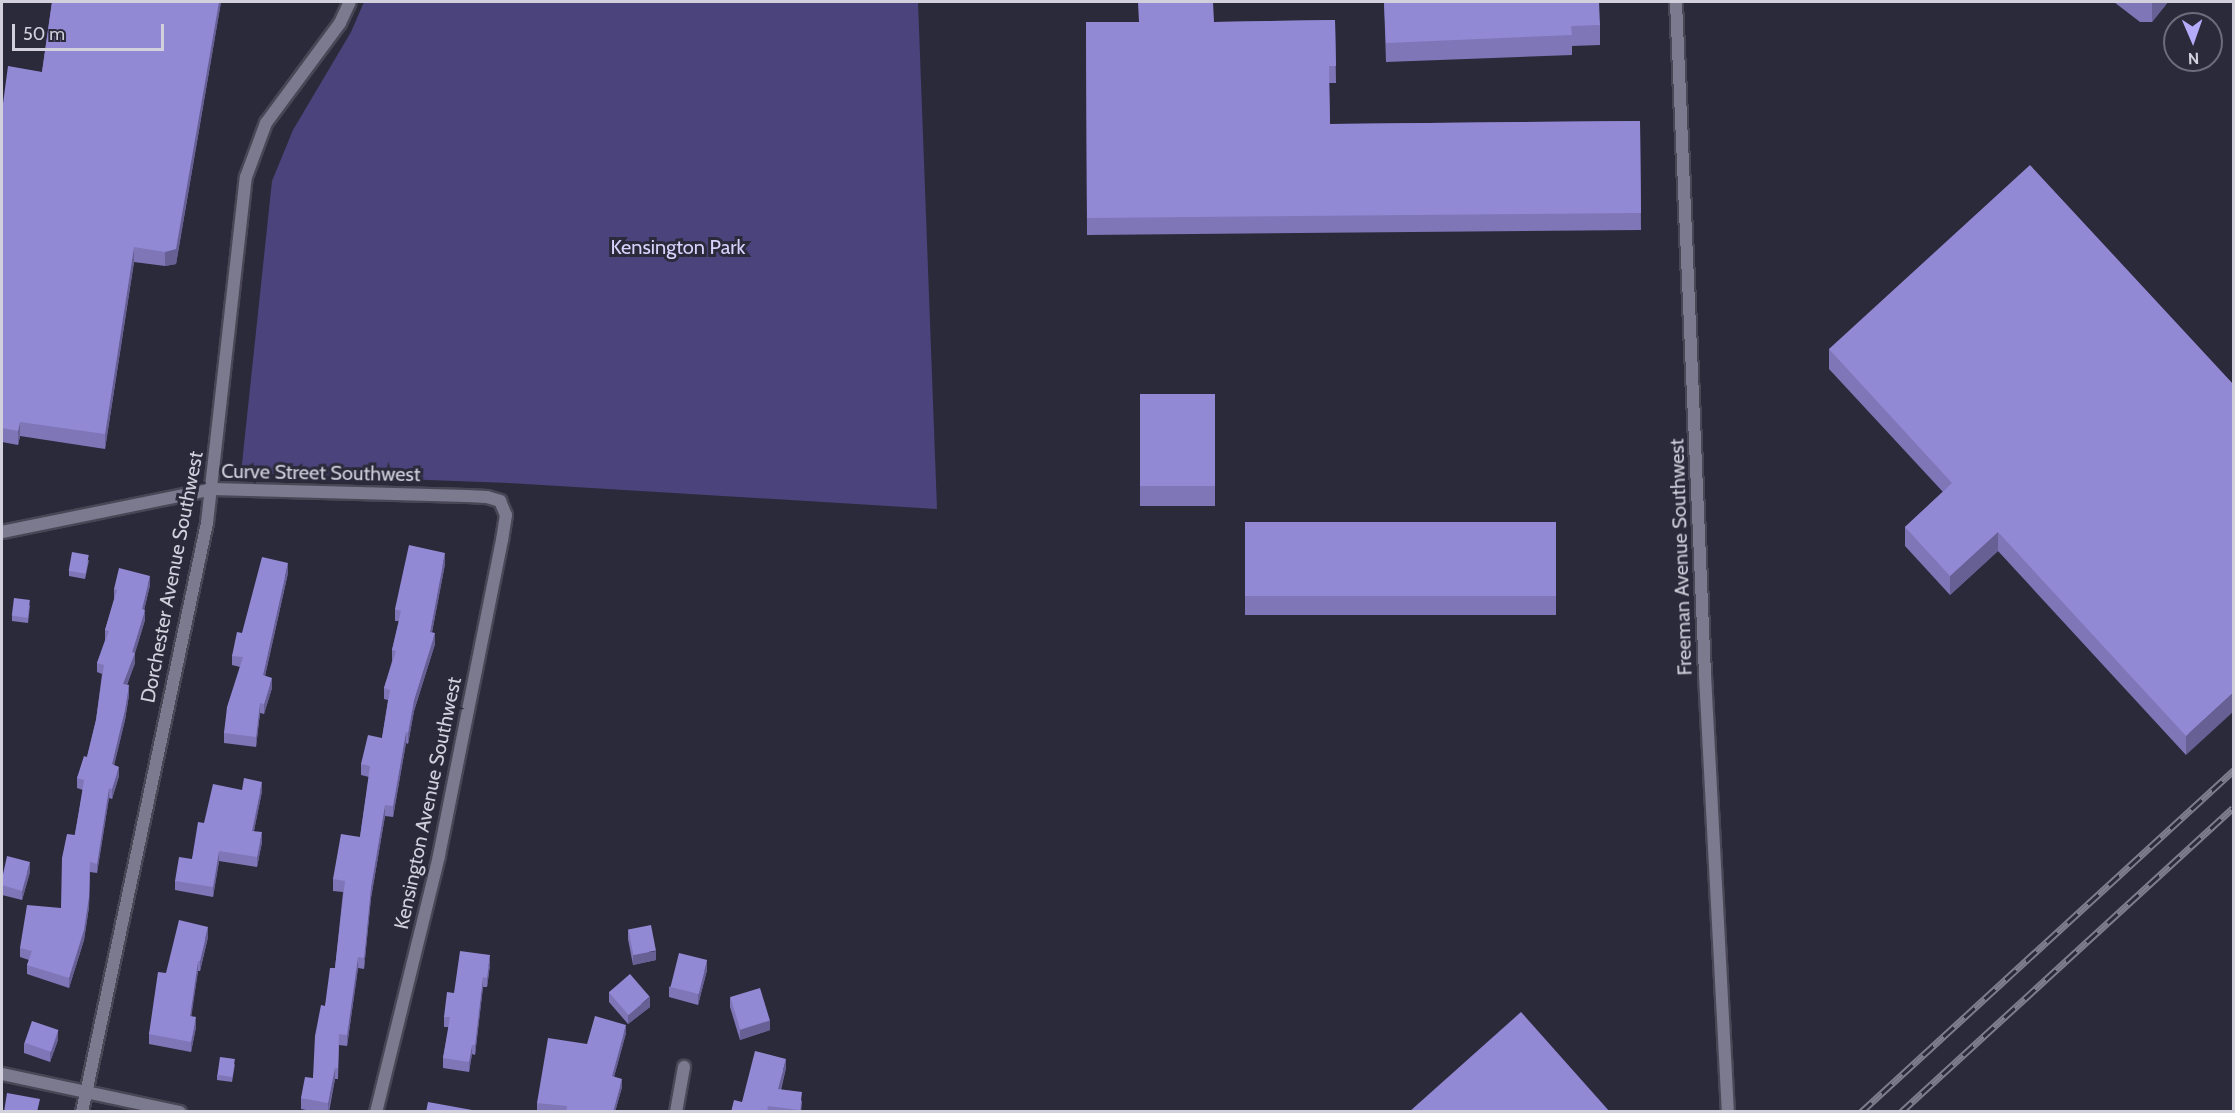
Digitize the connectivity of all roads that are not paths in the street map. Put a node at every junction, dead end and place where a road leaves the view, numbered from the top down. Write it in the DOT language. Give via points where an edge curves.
graph roads {
  1 [pos="350,2"];
  2 [pos="1676,2"];
  3 [pos="213,489"];
  4 [pos="500,501"];
  5 [pos="2,532"];
  6 [pos="684,1067"];
  7 [pos="2,1074"];
  8 [pos="86,1092"];
  9 [pos="81,1112"];
  10 [pos="180,1112"];
  11 [pos="376,1112"];
  12 [pos="676,1112"];
  13 [pos="1728,1112"];
  1 -- 3 [label="street, Dorchester Avenue Southwest" via="340,24 266,123 246,177"];
  2 -- 13 [label="street, Freeman Avenue Southwest"];
  3 -- 4 [label="street, Curve Street Southwest" via="467,496"];
  3 -- 5 [label="street, Curve Street Southwest"];
  3 -- 8 [label="street, Dorchester Avenue Southwest"];
  4 -- 11 [label="street, Kensington Avenue Southwest" via="506,515 502,540 439,856"];
  6 -- 12 [label="street"];
  7 -- 8 [label="street"];
  8 -- 9 [label="street, Dorchester Avenue Southwest"];
  8 -- 10 [label="street"];
}
